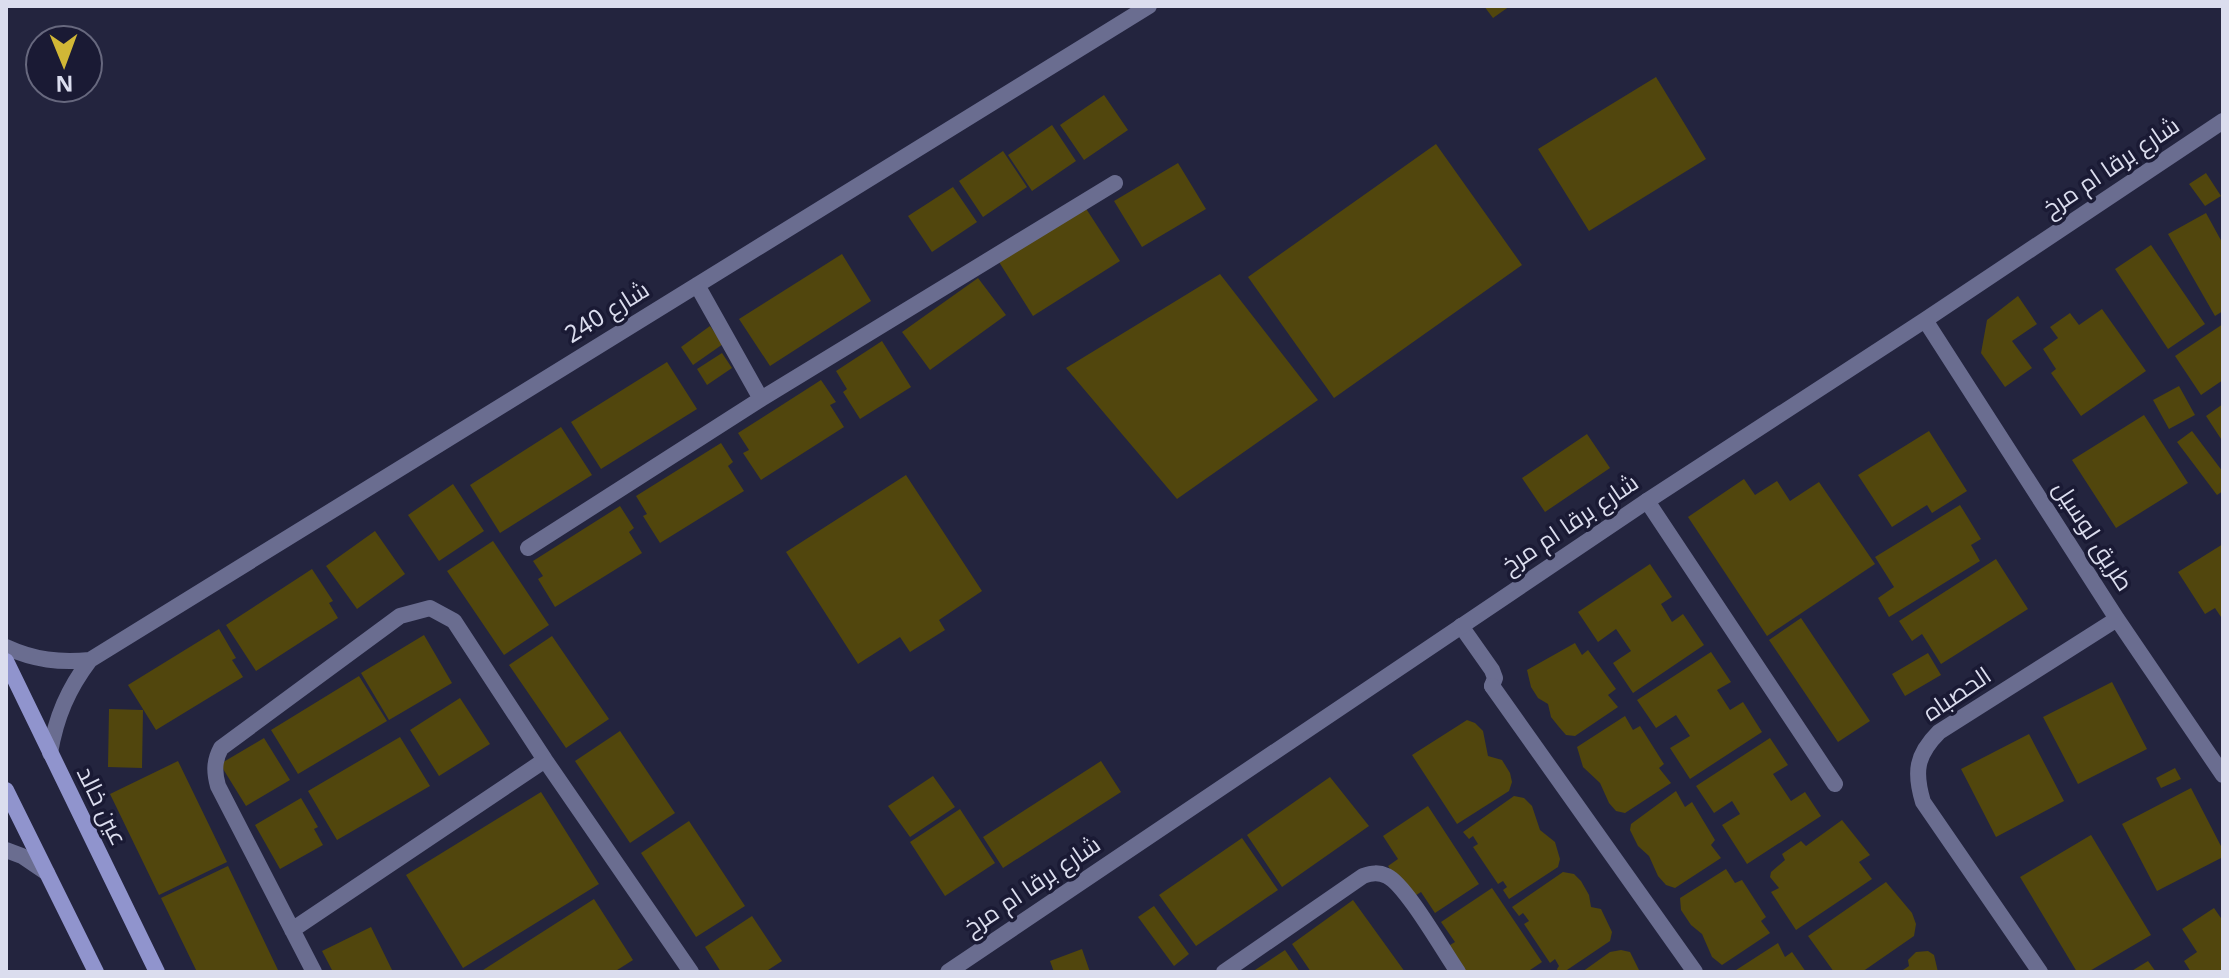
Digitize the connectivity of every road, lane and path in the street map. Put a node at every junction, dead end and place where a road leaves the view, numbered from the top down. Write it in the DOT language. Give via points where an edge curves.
graph roads {
  1 [pos="1149,6"];
  2 [pos="2223,121"];
  3 [pos="1115,183"];
  4 [pos="697,285"];
  5 [pos="1925,320"];
  6 [pos="761,399"];
  7 [pos="1647,501"];
  8 [pos="528,548"];
  9 [pos="2117,619"];
  10 [pos="1461,626"];
  11 [pos="6,647"];
  12 [pos="90,660"];
  13 [pos="6,661"];
  14 [pos="50,753"];
  15 [pos="545,760"];
  16 [pos="2223,775"];
  17 [pos="1835,784"];
  18 [pos="6,790"];
  19 [pos="6,850"];
  20 [pos="47,873"];
  21 [pos="292,930"];
  22 [pos="686,970"];
  23 [pos="96,972"];
  24 [pos="157,972"];
  25 [pos="314,972"];
  26 [pos="948,972"];
  27 [pos="1224,972"];
  28 [pos="1458,972"];
  29 [pos="1695,972"];
  30 [pos="2040,972"];
  1 -- 4 [label="street, شارع 240"];
  2 -- 5 [label="street, شارع برقا ام مرخ"];
  3 -- 6 [label="street"];
  4 -- 6 [label="street"];
  4 -- 12 [label="street, شارع 240"];
  5 -- 7 [label="street, شارع برقا ام مرخ"];
  5 -- 9 [label="street, طريق لوسيل"];
  6 -- 8 [label="street"];
  7 -- 10 [label="street, شارع برقا ام مرخ"];
  7 -- 17 [label="street"];
  9 -- 16 [label="street, طريق لوسيل"];
  9 -- 30 [label="street, الحصباه" via="1939,732 1918,763 1923,802"];
  10 -- 26 [label="street, شارع برقا ام مرخ"];
  10 -- 29 [label="street" via="1492,670 1492,686"];
  11 -- 12 [label="street" via="43,660"];
  12 -- 14 [label="street, شارع 240" via="63,703"];
  13 -- 14 [label="street, عين خالد"];
  14 -- 24 [label="street, عين خالد"];
  15 -- 21 [label="street"];
  15 -- 21 [label="street" via="454,621 430,608 400,616 221,748 216,757 218,786"];
  15 -- 22 [label="street"];
  18 -- 20 [label="street"];
  19 -- 20 [label="street"];
  20 -- 23 [label="street"];
  21 -- 25 [label="street"];
  27 -- 28 [label="street" via="1363,876 1377,872 1402,890"];
}
